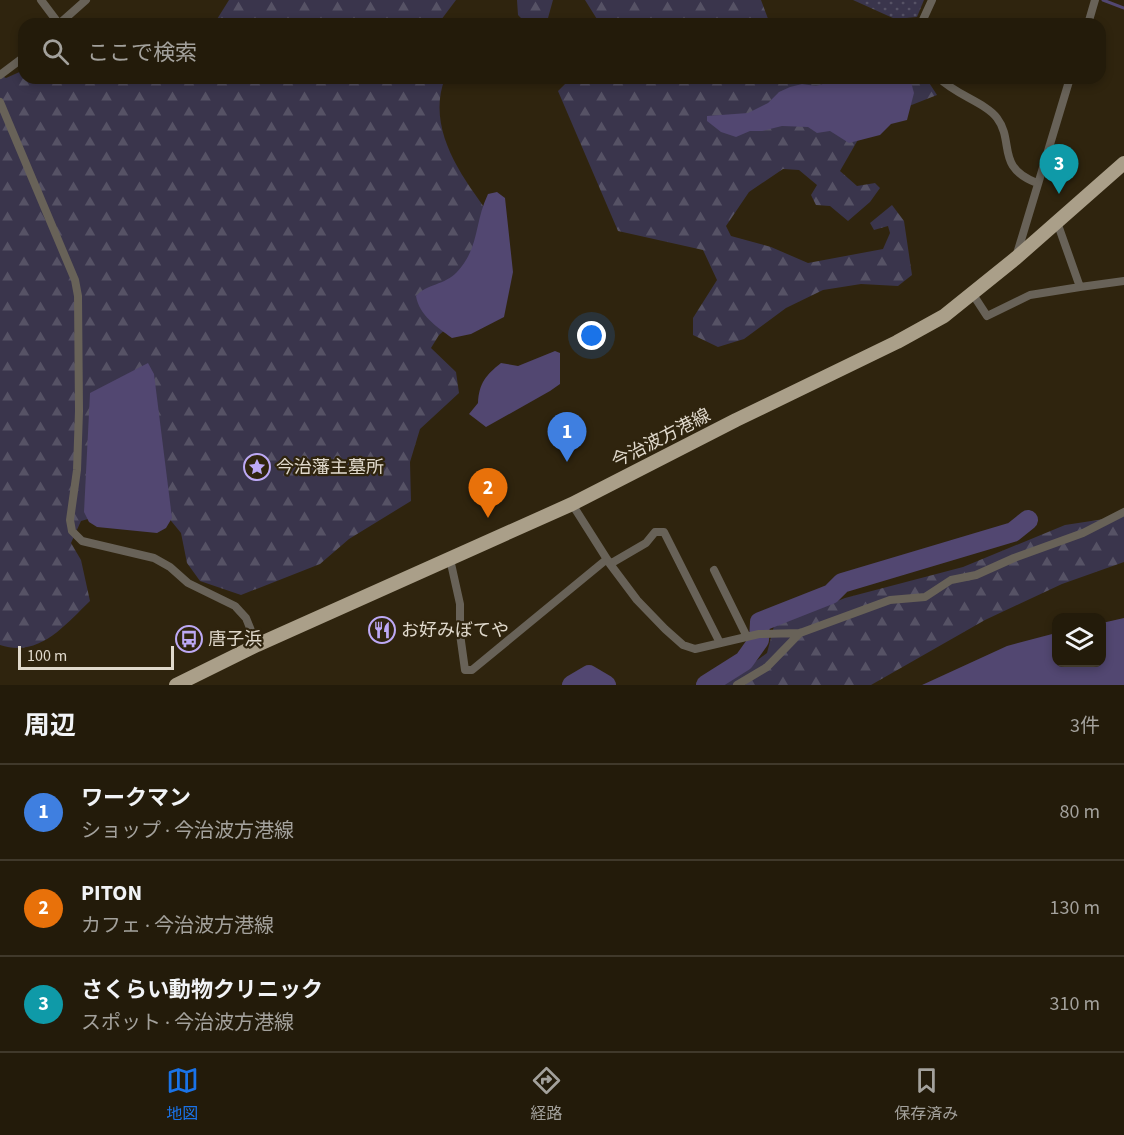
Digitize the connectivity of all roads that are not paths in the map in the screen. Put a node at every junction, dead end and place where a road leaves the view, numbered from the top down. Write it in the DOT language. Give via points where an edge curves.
graph roads {
  1 [pos="41,0"];
  2 [pos="86,0"];
  3 [pos="932,0"];
  4 [pos="1095,0"];
  5 [pos="54,18"];
  6 [pos="66,18"];
  7 [pos="924,18"];
  8 [pos="1090,18"];
  9 [pos="18,62"];
  10 [pos="0,75"];
  11 [pos="945,84"];
  12 [pos="1068,84"];
  13 [pos="0,102"];
  14 [pos="1124,163"];
  15 [pos="1037,183"];
  16 [pos="1057,222"];
  17 [pos="1016,258"];
  18 [pos="1124,281"];
  19 [pos="1080,287"];
  20 [pos="972,293"];
  21 [pos="572,504"];
  22 [pos="1124,512"];
  23 [pos="450,559"];
  24 [pos="609,561"];
  25 [pos="714,570"];
  26 [pos="800,633"];
  27 [pos="747,637"];
  28 [pos="720,643"];
  29 [pos="257,645"];
  30 [pos="176,685"];
  31 [pos="737,685"];
  1 -- 5 [label="street"];
  2 -- 6 [label="street"];
  3 -- 7 [label="street"];
  4 -- 8 [label="street"];
  9 -- 10 [label="street"];
  11 -- 15 [label="street" via="999,119 1012,164 1023,178"];
  12 -- 15 [label="street"];
  13 -- 29 [label="street" via="75,280 78,296 80,411 72,531 82,541 154,558 188,583 236,606 246,618"];
  14 -- 16 [label="main road, 今治波方港線"];
  15 -- 17 [label="street"];
  16 -- 17 [label="main road, 今治波方港線"];
  16 -- 19 [label="street"];
  17 -- 20 [label="main road, 今治波方港線"];
  18 -- 19 [label="street"];
  19 -- 20 [label="street" via="1030,295 987,316"];
  20 -- 21 [label="main road, 今治波方港線" via="944,316 897,342"];
  21 -- 23 [label="main road, 今治波方港線"];
  21 -- 24 [label="street"];
  22 -- 26 [label="street" via="1083,533 976,575 951,580 925,597 890,600"];
  23 -- 24 [label="street" via="460,604 465,670 472,670"];
  23 -- 29 [label="main road, 今治波方港線"];
  24 -- 28 [label="street" via="637,600 683,645 695,649"];
  24 -- 28 [label="street" via="646,543 655,532 664,532"];
  25 -- 27 [label="street"];
  26 -- 27 [label="street"];
  26 -- 31 [label="street" via="767,667"];
  27 -- 28 [label="street"];
  29 -- 30 [label="main road, 今治波方港線"];
}
